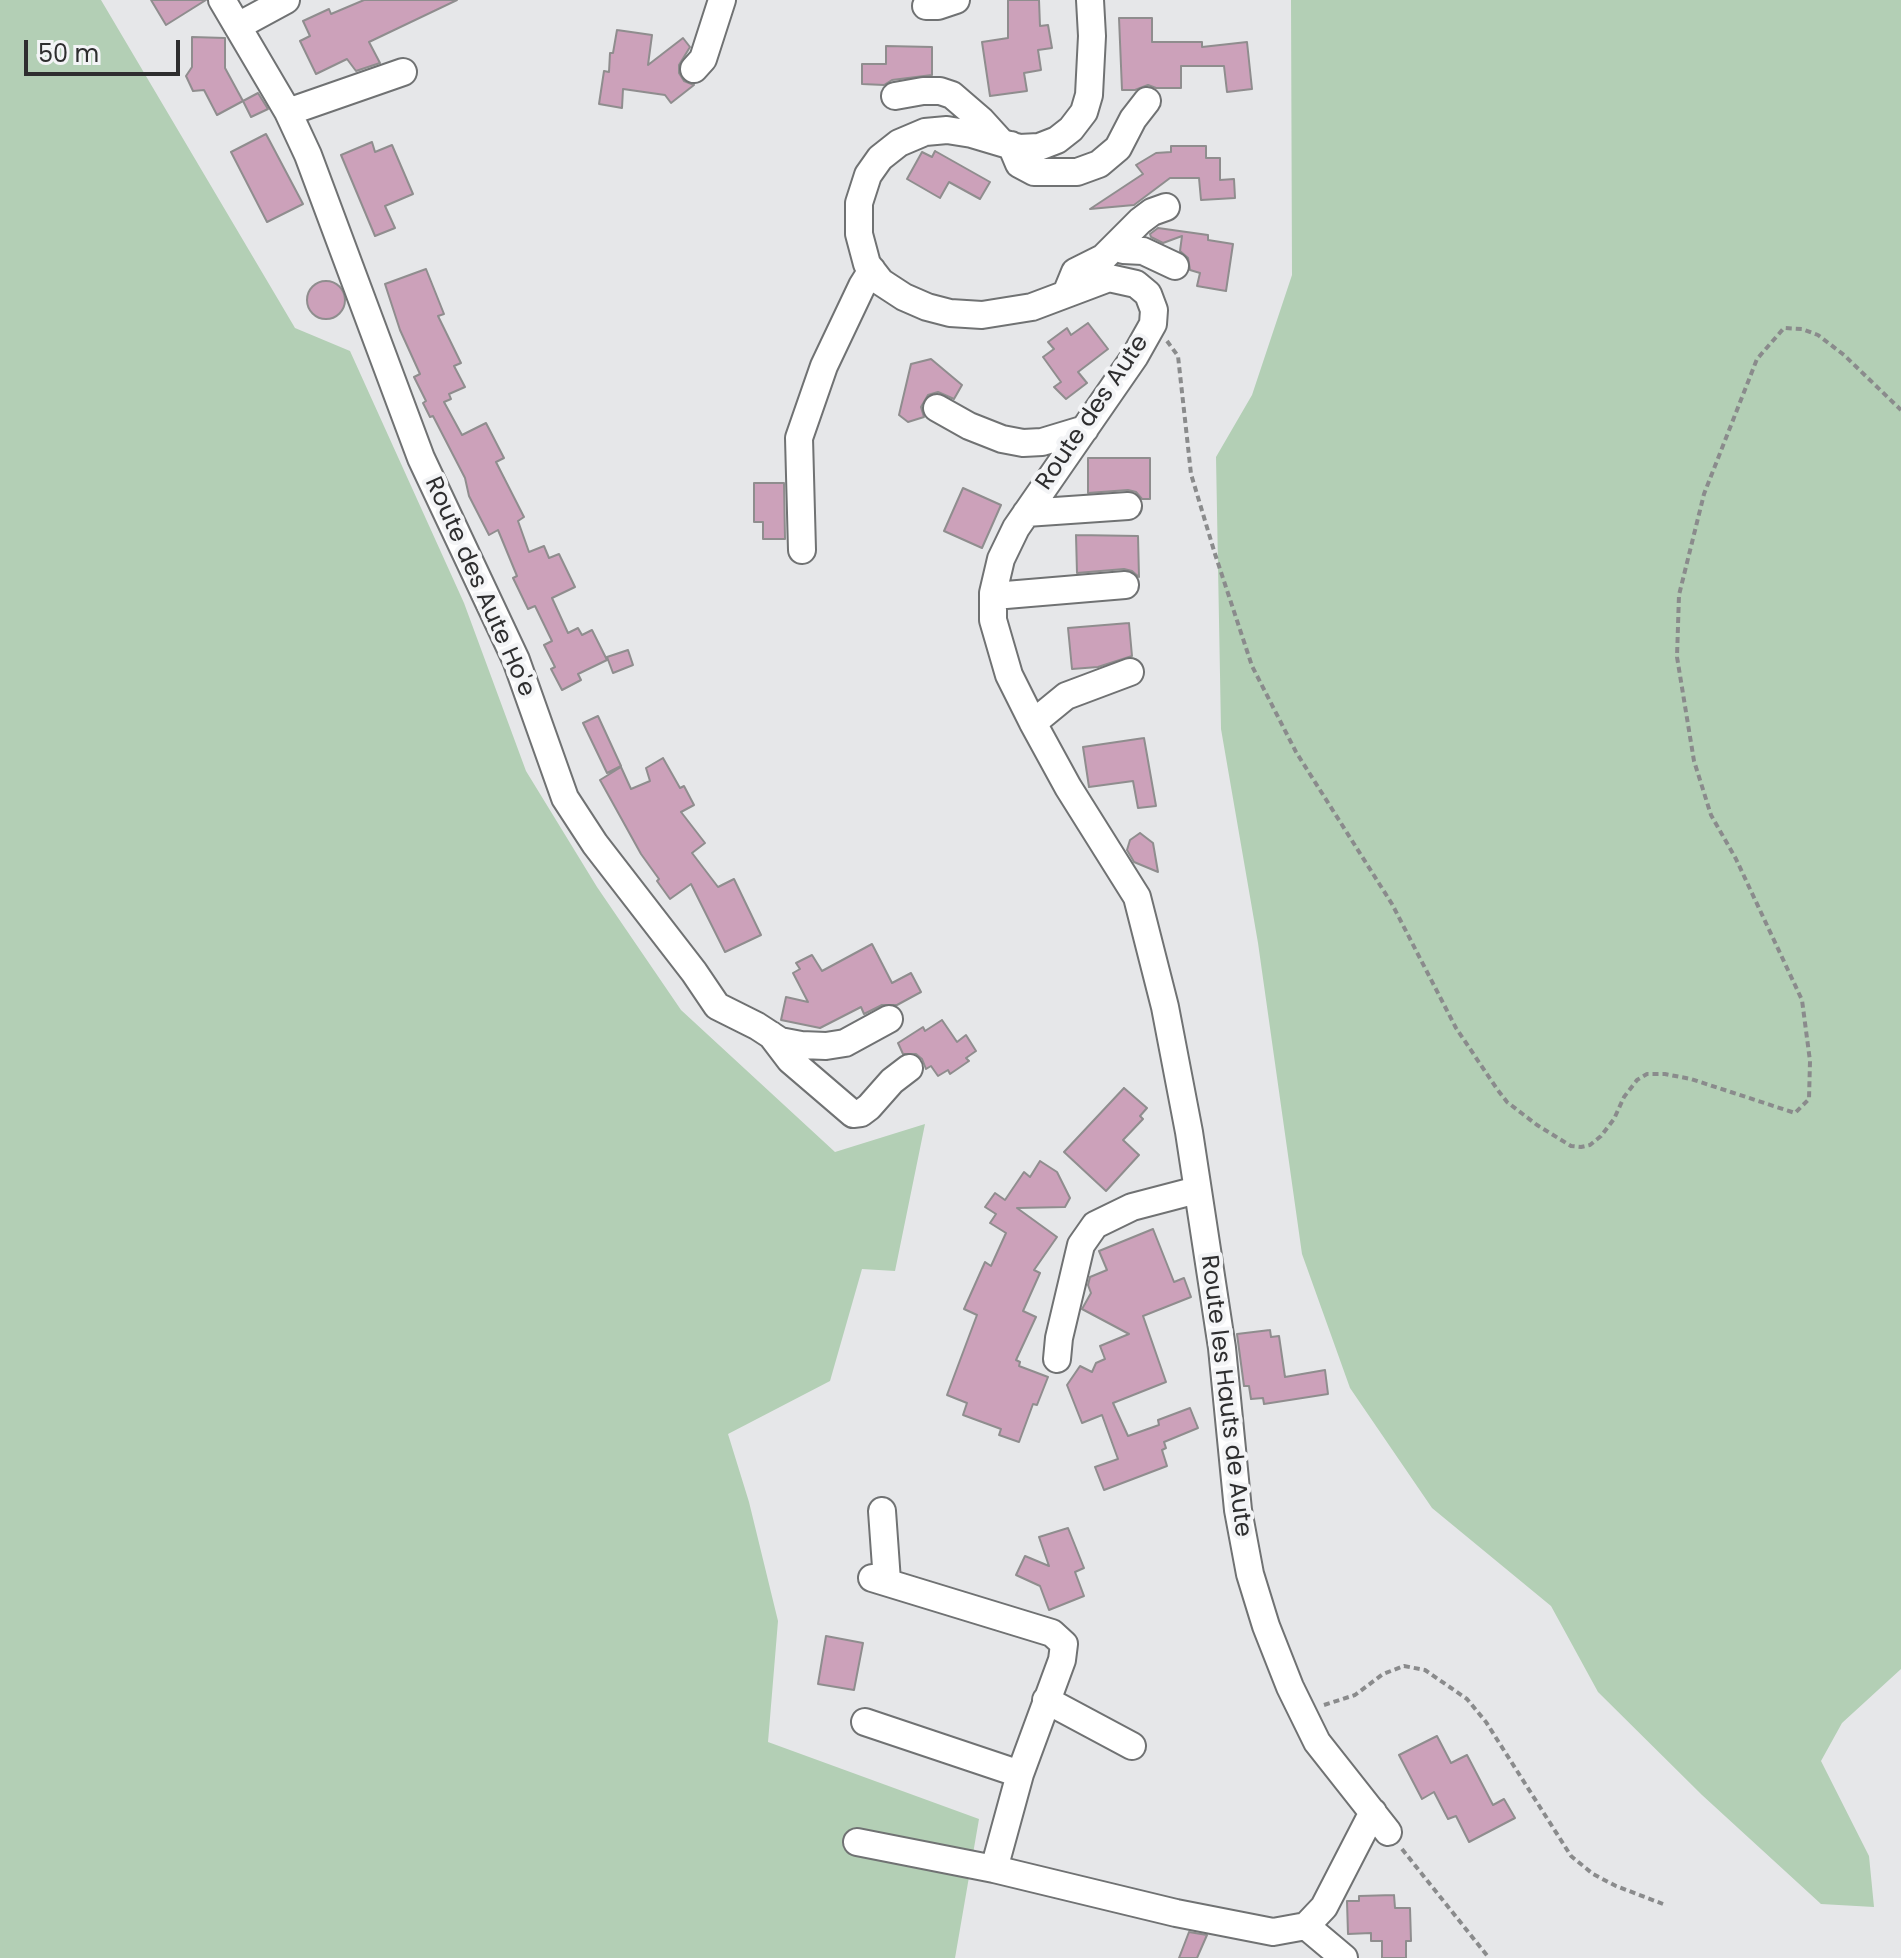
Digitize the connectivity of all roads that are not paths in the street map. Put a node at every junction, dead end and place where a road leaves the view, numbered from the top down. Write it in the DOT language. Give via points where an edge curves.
graph roads {
  1 [pos="222,0"];
  2 [pos="286,0"];
  3 [pos="722,0"];
  4 [pos="956,0"];
  5 [pos="1090,0"];
  6 [pos="926,6"];
  7 [pos="238,26"];
  8 [pos="694,69"];
  9 [pos="403,72"];
  10 [pos="354,76"];
  11 [pos="895,96"];
  12 [pos="317,100"];
  13 [pos="1147,101"];
  14 [pos="288,112"];
  15 [pos="1006,144"];
  16 [pos="1166,207"];
  17 [pos="1117,246"];
  18 [pos="1175,266"];
  19 [pos="872,270"];
  20 [pos="1067,293"];
  21 [pos="937,408"];
  22 [pos="1085,429"];
  23 [pos="1128,506"];
  24 [pos="1026,513"];
  25 [pos="802,550"];
  26 [pos="1125,585"];
  27 [pos="994,596"];
  28 [pos="1130,672"];
  29 [pos="1033,723"];
  30 [pos="1068,787"];
  31 [pos="889,1019"];
  32 [pos="771,1035"];
  33 [pos="909,1068"];
  34 [pos="1197,1190"];
  35 [pos="1057,1359"];
  36 [pos="882,1511"];
  37 [pos="1046,1700"];
  38 [pos="865,1722"];
  39 [pos="1132,1746"];
  40 [pos="1020,1774"];
  41 [pos="857,1842"];
  42 [pos="994,1869"];
  43 [pos="1306,1926"];
  44 [pos="1344,1958"];
  1 -- 7 [label="street, Route des Aute Ho'e"];
  2 -- 7 [label="street"];
  3 -- 8 [label="street" via="703,59"];
  4 -- 6 [label="street"];
  5 -- 15 [label="street" via="1091,76 1084,112 1057,140 1039,147"];
  7 -- 14 [label="street, Route des Aute Ho'e"];
  9 -- 12 [label="street"];
  10 -- 12 [label="street"];
  11 -- 15 [label="street" via="923,91 952,95"];
  12 -- 14 [label="street"];
  13 -- 15 [label="street" via="1118,148 1099,164 1077,172 1034,172 1019,164"];
  14 -- 32 [label="street, Route des Aute Ho'e" via="330,209 411,435 516,660 565,798 717,1006"];
  15 -- 19 [label="street" via="947,130 925,132 880,158 859,203 859,234"];
  16 -- 17 [label="street" via="1140,221"];
  17 -- 18 [label="street"];
  17 -- 20 [label="street" via="1075,272"];
  19 -- 20 [label="street, Route des Aute" via="904,297 950,313 982,315 1032,307"];
  19 -- 25 [label="street" via="824,366 799,438"];
  20 -- 22 [label="street, Route des Aute" via="1109,278 1136,284 1148,294 1154,310 1153,324 1135,356"];
  21 -- 22 [label="street" via="991,435 1023,443"];
  22 -- 24 [label="street, Route des Aute"];
  23 -- 24 [label="street"];
  24 -- 27 [label="street, Route des Aute" via="1001,559"];
  26 -- 27 [label="street"];
  27 -- 29 [label="street, Route des Aute" via="993,620 1009,675"];
  28 -- 29 [label="street" via="1066,696"];
  29 -- 30 [label="street, Route des Aute"];
  30 -- 34 [label="street, Route les Hauts de Aute" via="1137,897 1165,1007"];
  31 -- 32 [label="street, Route des Aute Ho'e" via="845,1043 826,1046 780,1041"];
  32 -- 33 [label="street" via="790,1060 853,1114 869,1107"];
  34 -- 35 [label="street" via="1132,1207 1095,1225 1081,1245"];
  34 -- 43 [label="street, Route les Hauts de Aute" via="1250,1574 1266,1626 1317,1742 1381,1822"];
  36 -- 37 [label="street" via="880,1580 1052,1633 1064,1644"];
  37 -- 39 [label="street"];
  37 -- 40 [label="street"];
  38 -- 40 [label="street"];
  40 -- 42 [label="street"];
  41 -- 42 [label="street"];
  42 -- 43 [label="street" via="1273,1932"];
  43 -- 44 [label="street"];
}
